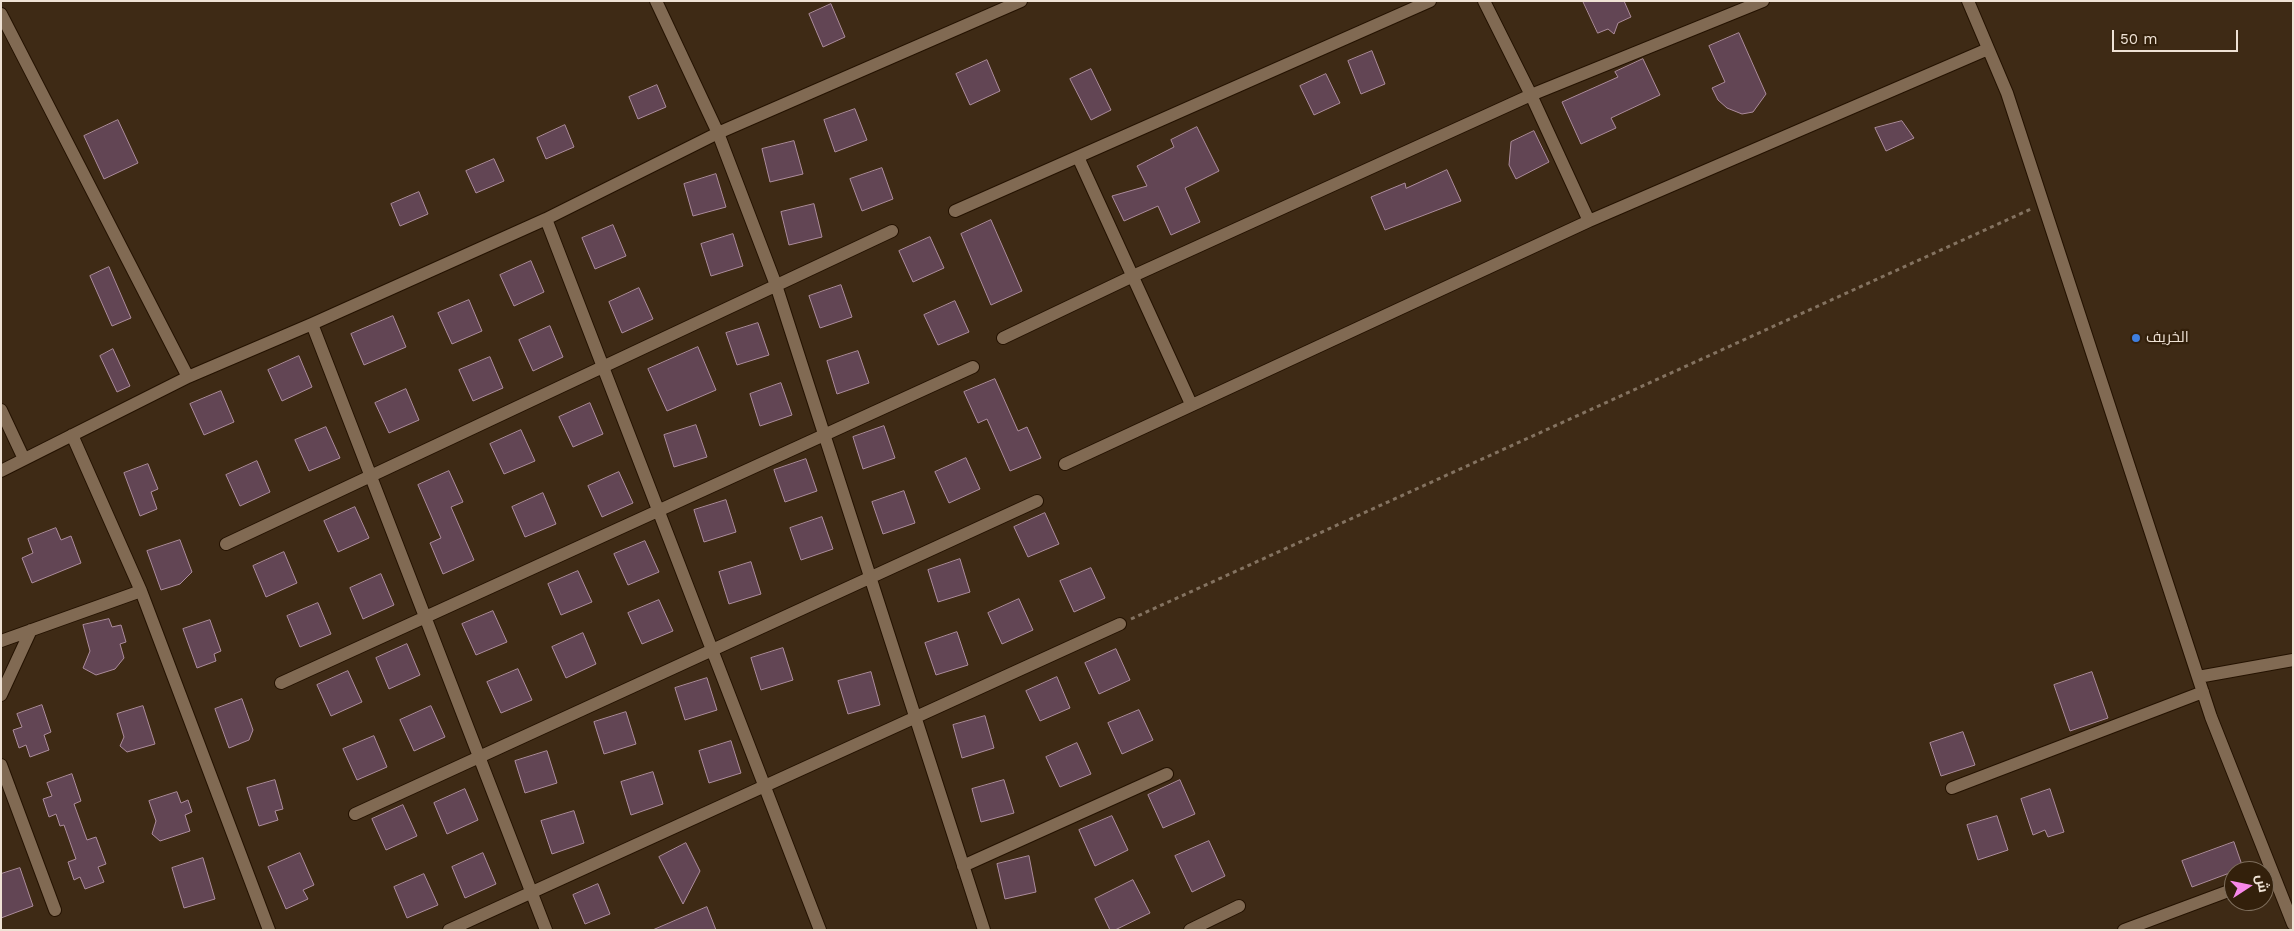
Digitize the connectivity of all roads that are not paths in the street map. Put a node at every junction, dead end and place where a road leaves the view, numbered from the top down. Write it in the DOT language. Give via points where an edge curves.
graph roads {
  1 [pos="656,1"];
  2 [pos="1021,1"];
  3 [pos="1430,1"];
  4 [pos="1484,1"];
  5 [pos="1763,1"];
  6 [pos="1968,1"];
  7 [pos="1,14"];
  8 [pos="1988,49"];
  9 [pos="1531,95"];
  10 [pos="718,133"];
  11 [pos="1078,157"];
  12 [pos="955,212"];
  13 [pos="546,219"];
  14 [pos="1589,220"];
  15 [pos="892,231"];
  16 [pos="1133,276"];
  17 [pos="776,285"];
  18 [pos="312,324"];
  19 [pos="1003,338"];
  20 [pos="603,366"];
  21 [pos="973,367"];
  22 [pos="188,377"];
  23 [pos="1191,404"];
  24 [pos="1,410"];
  25 [pos="824,435"];
  26 [pos="72,436"];
  27 [pos="24,459"];
  28 [pos="1065,464"];
  29 [pos="1,471"];
  30 [pos="370,475"];
  31 [pos="1037,502"];
  32 [pos="659,510"];
  33 [pos="226,544"];
  34 [pos="870,578"];
  35 [pos="140,591"];
  36 [pos="425,617"];
  37 [pos="1120,624"];
  38 [pos="31,630"];
  39 [pos="1,641"];
  40 [pos="713,650"];
  41 [pos="2293,660"];
  42 [pos="2198,677"];
  43 [pos="281,683"];
  44 [pos="2203,692"];
  45 [pos="1,695"];
  46 [pos="915,717"];
  47 [pos="479,757"];
  48 [pos="1,765"];
  49 [pos="1167,774"];
  50 [pos="765,786"];
  51 [pos="1952,788"];
  52 [pos="355,814"];
  53 [pos="2264,861"];
  54 [pos="963,866"];
  55 [pos="2274,886"];
  56 [pos="532,892"];
  57 [pos="2224,893"];
  58 [pos="1240,906"];
  59 [pos="55,910"];
  60 [pos="2293,924"];
  61 [pos="269,930"];
  62 [pos="449,930"];
  63 [pos="546,930"];
  64 [pos="820,930"];
  65 [pos="984,930"];
  66 [pos="1190,930"];
  67 [pos="2124,930"];
  1 -- 10 [label="street"];
  2 -- 10 [label="street"];
  3 -- 11 [label="street"];
  4 -- 9 [label="street"];
  5 -- 9 [label="street"];
  6 -- 8 [label="street"];
  7 -- 22 [label="street"];
  8 -- 14 [label="street"];
  8 -- 42 [label="street" via="2007,93"];
  9 -- 14 [label="street"];
  9 -- 16 [label="street"];
  10 -- 13 [label="street"];
  10 -- 17 [label="street"];
  11 -- 12 [label="street"];
  11 -- 16 [label="street"];
  13 -- 18 [label="street"];
  13 -- 20 [label="street"];
  14 -- 23 [label="street"];
  15 -- 17 [label="street"];
  16 -- 19 [label="street"];
  16 -- 23 [label="street"];
  17 -- 20 [label="street"];
  17 -- 25 [label="street"];
  18 -- 22 [label="street"];
  18 -- 30 [label="street"];
  20 -- 30 [label="street"];
  20 -- 32 [label="street"];
  21 -- 25 [label="street"];
  22 -- 26 [label="street"];
  23 -- 28 [label="street"];
  24 -- 27 [label="street"];
  25 -- 32 [label="street"];
  25 -- 34 [label="street"];
  26 -- 27 [label="street"];
  26 -- 35 [label="street"];
  27 -- 29 [label="street"];
  30 -- 33 [label="street"];
  30 -- 36 [label="street"];
  31 -- 34 [label="street"];
  32 -- 36 [label="street"];
  32 -- 40 [label="street"];
  34 -- 40 [label="street"];
  34 -- 46 [label="street"];
  35 -- 38 [label="street"];
  35 -- 61 [label="street"];
  36 -- 43 [label="street"];
  36 -- 47 [label="street"];
  37 -- 46 [label="street"];
  38 -- 39 [label="street"];
  38 -- 45 [label="street"];
  40 -- 47 [label="street"];
  40 -- 50 [label="street"];
  41 -- 42 [label="street"];
  42 -- 44 [label="street"];
  44 -- 51 [label="street"];
  44 -- 53 [label="street"];
  46 -- 50 [label="street"];
  46 -- 54 [label="street"];
  47 -- 52 [label="street"];
  47 -- 56 [label="street"];
  48 -- 59 [label="street"];
  49 -- 54 [label="street"];
  50 -- 56 [label="street"];
  50 -- 64 [label="street"];
  54 -- 65 [label="street"];
  55 -- 60 [label="street"];
  56 -- 62 [label="street"];
  56 -- 63 [label="street"];
  57 -- 67 [label="street"];
  58 -- 66 [label="street"];
}
